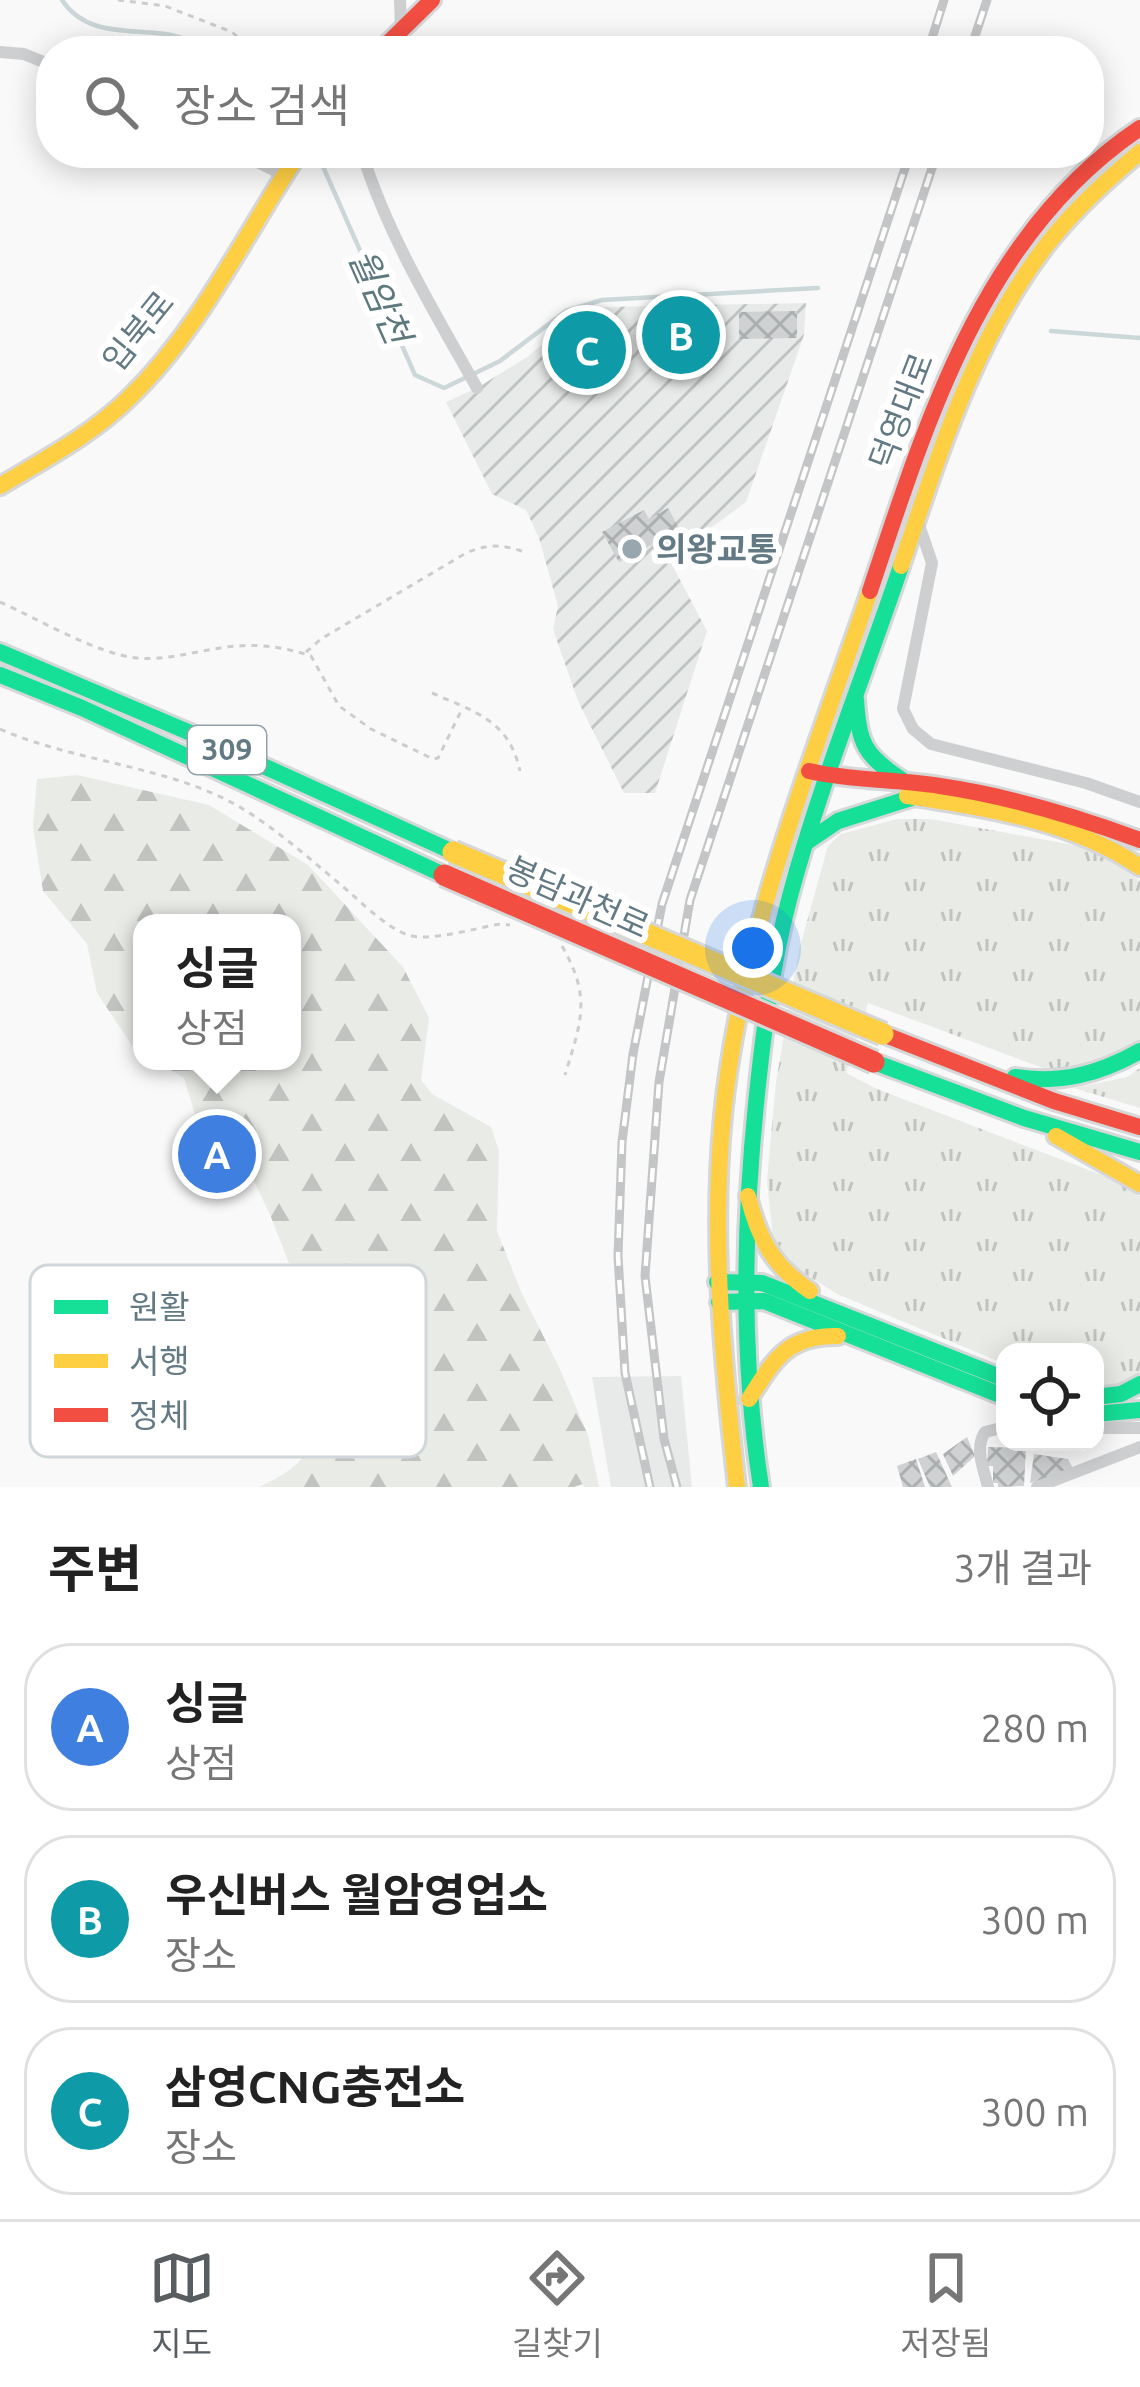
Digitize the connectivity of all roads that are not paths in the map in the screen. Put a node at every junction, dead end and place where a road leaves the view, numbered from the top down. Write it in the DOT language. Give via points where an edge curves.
graph roads {
  1 [pos="400,0"];
  2 [pos="432,0"];
  3 [pos="401,28"];
  4 [pos="394,36"];
  5 [pos="0,52"];
  6 [pos="36,58"];
  7 [pos="1140,128"];
  8 [pos="1140,152"];
  9 [pos="1104,154"];
  10 [pos="289,168"];
  11 [pos="366,168"];
  12 [pos="1087,168"];
  13 [pos="476,388"];
  14 [pos="0,486"];
  15 [pos="917,520"];
  16 [pos="0,652"];
  17 [pos="0,675"];
  18 [pos="856,699"];
  19 [pos="819,774"];
  20 [pos="911,790"];
  21 [pos="1140,802"];
  22 [pos="1140,840"];
  23 [pos="807,842"];
  24 [pos="1140,867"];
  25 [pos="1140,1051"];
  26 [pos="980,1072"];
  27 [pos="1024,1118"];
  28 [pos="1140,1127"];
  29 [pos="1140,1151"];
  30 [pos="1140,1184"];
  31 [pos="748,1196"];
  32 [pos="718,1292"];
  33 [pos="745,1292"];
  34 [pos="833,1310"];
  35 [pos="851,1337"];
  36 [pos="996,1375"];
  37 [pos="1140,1384"];
  38 [pos="996,1393"];
  39 [pos="1104,1396"];
  40 [pos="749,1400"];
  41 [pos="1140,1410"];
  42 [pos="1104,1413"];
  43 [pos="1104,1428"];
  44 [pos="1140,1428"];
  45 [pos="996,1429"];
  46 [pos="1140,1447"];
  47 [pos="737,1487"];
  48 [pos="761,1487"];
  49 [pos="988,1487"];
  50 [pos="1037,1487"];
  1 -- 3 [label="street"];
  2 -- 3 [label="main road"];
  3 -- 4 [label="main road"];
  5 -- 6 [label="street"];
  7 -- 9 [label="main road, 덕영대로"];
  8 -- 15 [label="main road, 덕영대로" via="1063,223 1022,277 992,330"];
  10 -- 14 [label="main road, 입북로" via="141,386 92,429"];
  11 -- 13 [label="street"];
  12 -- 19 [label="main road, 덕영대로" via="1005,266 973,322 928,426"];
  15 -- 18 [label="main road, 덕영대로"];
  15 -- 21 [label="street" via="932,563 903,709 913,729 931,744"];
  16 -- 26 [label="main road, 봉담과천로 / 309, bridge"];
  17 -- 27 [label="main road, 봉담과천로 / 309, bridge" via="874,1062"];
  18 -- 19 [label="main road, 덕영대로"];
  18 -- 20 [label="main road" via="865,750"];
  19 -- 20 [label="main road" via="884,793"];
  19 -- 23 [label="main road"];
  19 -- 32 [label="main road" via="781,850 730,1060"];
  20 -- 22 [label="main road" via="937,785 1016,801"];
  20 -- 23 [label="main road"];
  20 -- 24 [label="main road" via="1088,838"];
  23 -- 31 [label="main road" via="779,944"];
  25 -- 26 [label="main road" via="1045,1081"];
  26 -- 28 [label="main road, 봉담과천로 / 309"];
  27 -- 29 [label="main road, 봉담과천로 / 309"];
  27 -- 30 [label="main road"];
  31 -- 33 [label="main road"];
  31 -- 34 [label="main road" via="766,1253"];
  32 -- 33 [label="main road"];
  32 -- 47 [label="main road"];
  33 -- 34 [label="main road" via="762,1283"];
  33 -- 35 [label="main road"];
  33 -- 40 [label="main road"];
  34 -- 36 [label="main road"];
  35 -- 38 [label="main road"];
  35 -- 40 [label="main road" via="798,1340"];
  37 -- 39 [label="main road"];
  40 -- 48 [label="main road"];
  41 -- 42 [label="main road"];
  43 -- 44 [label="street"];
  45 -- 49 [label="street" via="980,1440"];
  46 -- 50 [label="street"];
}
